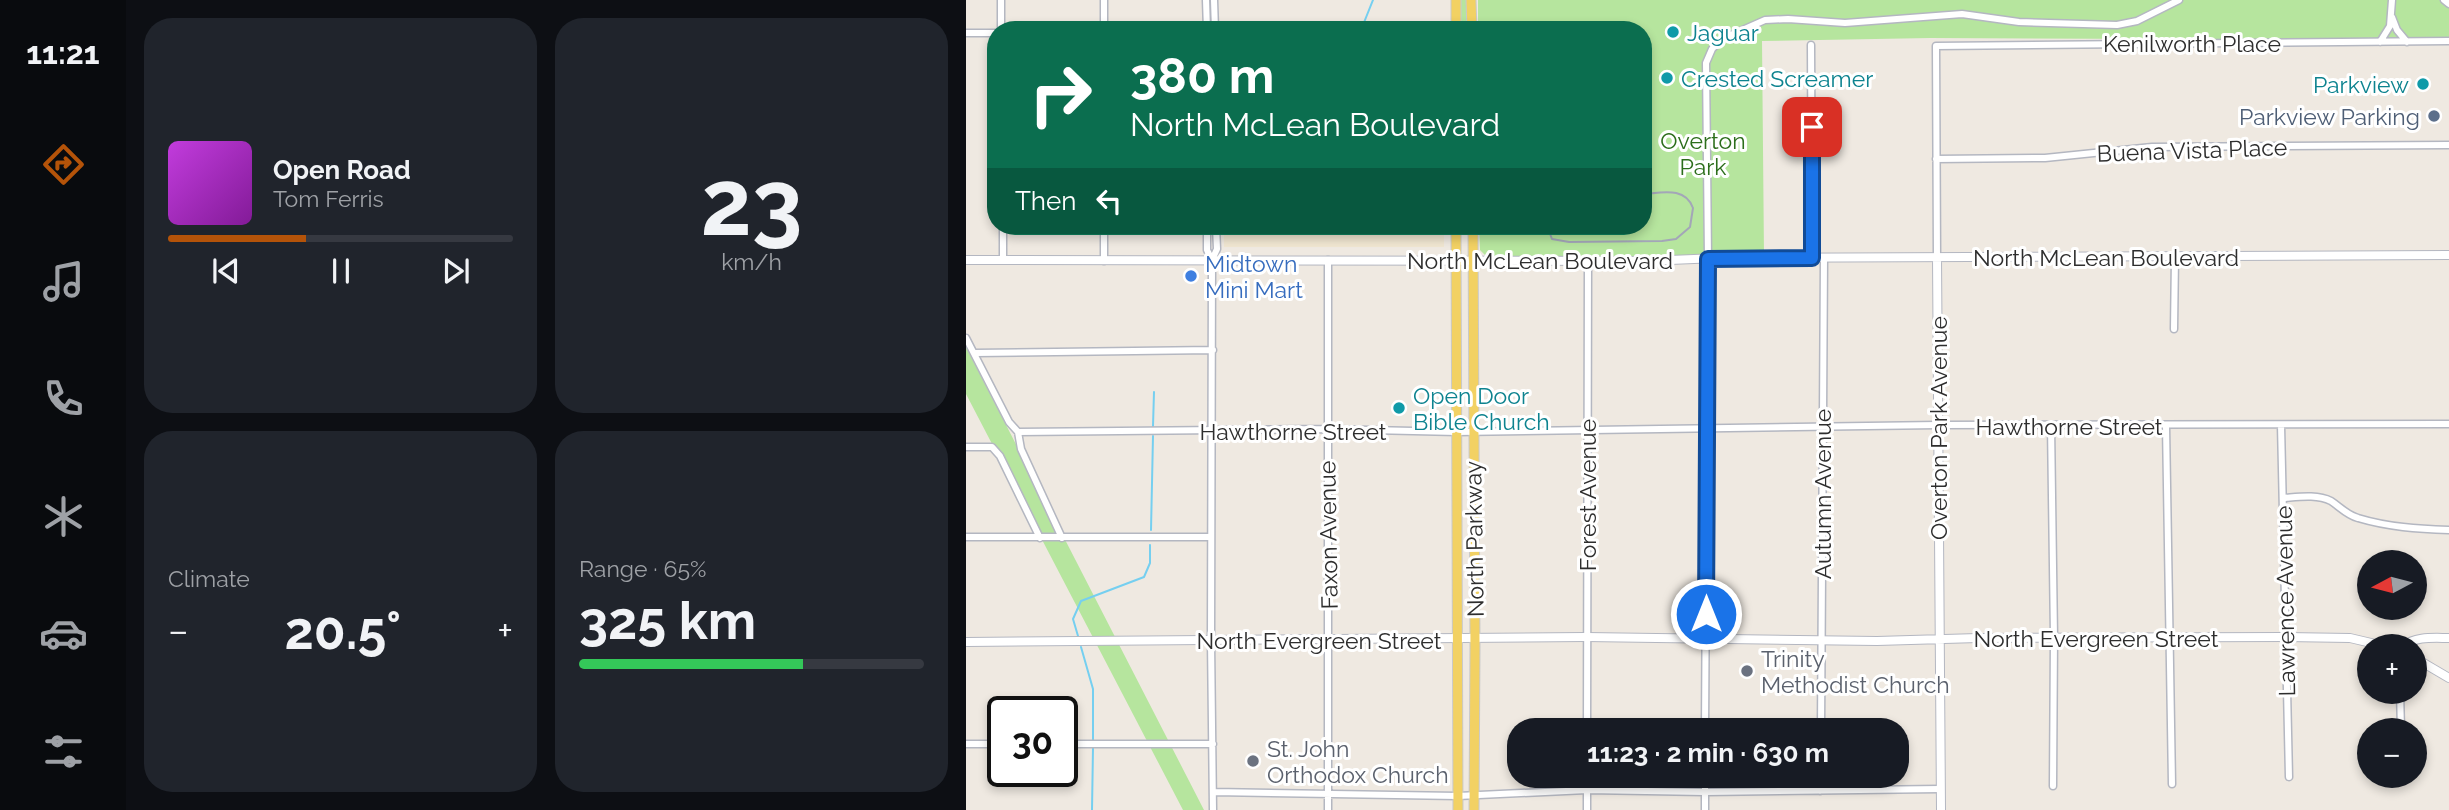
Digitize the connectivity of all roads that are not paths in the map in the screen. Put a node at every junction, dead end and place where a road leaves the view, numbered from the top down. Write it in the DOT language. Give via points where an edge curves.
graph roads {
  1 [pos="1001,0"];
  2 [pos="1104,0"];
  3 [pos="1206,0"];
  4 [pos="1214,0"];
  5 [pos="1456,0"];
  6 [pos="1471,0"];
  7 [pos="2179,0"];
  8 [pos="2392,0"];
  9 [pos="2392,15"];
  10 [pos="1001,21"];
  11 [pos="1104,21"];
  12 [pos="1207,21"];
  13 [pos="1215,21"];
  14 [pos="1456,21"];
  15 [pos="1472,21"];
  16 [pos="966,33"];
  17 [pos="987,33"];
  18 [pos="2449,41"];
  19 [pos="2380,42"];
  20 [pos="2407,42"];
  21 [pos="1811,45"];
  22 [pos="1936,46"];
  23 [pos="2449,145"];
  24 [pos="1936,159"];
  25 [pos="1003,235"];
  26 [pos="1104,235"];
  27 [pos="1207,235"];
  28 [pos="1216,235"];
  29 [pos="1456,235"];
  30 [pos="1473,235"];
  31 [pos="2449,255"];
  32 [pos="1937,257"];
  33 [pos="2175,257"];
  34 [pos="1812,258"];
  35 [pos="1824,258"];
  36 [pos="1708,259"];
  37 [pos="966,260"];
  38 [pos="1003,260"];
  39 [pos="1212,260"];
  40 [pos="1328,260"];
  41 [pos="1473,260"];
  42 [pos="1588,260"];
  43 [pos="1104,261"];
  44 [pos="1456,261"];
  45 [pos="2174,329"];
  46 [pos="966,338"];
  47 [pos="1213,350"];
  48 [pos="975,353"];
  49 [pos="2449,424"];
  50 [pos="1938,425"];
  51 [pos="2051,425"];
  52 [pos="2281,425"];
  53 [pos="2166,426"];
  54 [pos="1822,427"];
  55 [pos="1326,429"];
  56 [pos="1587,430"];
  57 [pos="1707,430"];
  58 [pos="1213,431"];
  59 [pos="1473,431"];
  60 [pos="1018,432"];
  61 [pos="1457,432"];
  62 [pos="966,447"];
  63 [pos="2283,498"];
  64 [pos="2449,530"];
  65 [pos="966,537"];
  66 [pos="1211,537"];
  67 [pos="1040,538"];
  68 [pos="1062,538"];
  69 [pos="1586,637"];
  70 [pos="2054,637"];
  71 [pos="2171,637"];
  72 [pos="2286,637"];
  73 [pos="2449,638"];
  74 [pos="1329,639"];
  75 [pos="1475,639"];
  76 [pos="1706,639"];
  77 [pos="2427,639"];
  78 [pos="1210,640"];
  79 [pos="1458,640"];
  80 [pos="1822,640"];
  81 [pos="1939,640"];
  82 [pos="2357,640"];
  83 [pos="966,642"];
  84 [pos="2427,665"];
  85 [pos="2449,678"];
  86 [pos="1587,718"];
  87 [pos="1705,718"];
  88 [pos="1821,718"];
  89 [pos="966,744"];
  90 [pos="987,744"];
  91 [pos="1078,744"];
  92 [pos="1213,744"];
  93 [pos="2289,777"];
  94 [pos="2172,784"];
  95 [pos="2053,786"];
  96 [pos="1705,788"];
  97 [pos="1940,789"];
  98 [pos="1587,790"];
  99 [pos="1820,791"];
  100 [pos="1214,792"];
  101 [pos="1705,792"];
  102 [pos="1328,793"];
  103 [pos="1474,795"];
  104 [pos="1458,796"];
  105 [pos="1213,810"];
  106 [pos="1328,810"];
  107 [pos="1458,810"];
  108 [pos="1474,810"];
  109 [pos="1587,810"];
  110 [pos="1705,810"];
  111 [pos="1941,810"];
  1 -- 10 [label="street"];
  2 -- 11 [label="street"];
  3 -- 12 [label="street"];
  4 -- 13 [label="street"];
  5 -- 14 [label="main road"];
  6 -- 15 [label="main road"];
  7 -- 36 [label="street" via="2117,25 2020,22 1962,14 1845,23 1788,19 1765,20 1722,39 1709,52 1706,63"];
  8 -- 9 [label="street"];
  9 -- 19 [label="street"];
  9 -- 20 [label="street"];
  16 -- 17 [label="street"];
  18 -- 20 [label="street, Kenilworth Place"];
  19 -- 20 [label="street, Kenilworth Place"];
  19 -- 22 [label="street, Kenilworth Place"];
  21 -- 34 [label="street"];
  22 -- 24 [label="street, Overton Park Avenue"];
  23 -- 24 [label="street, Buena Vista Place" via="2151,146 2045,158"];
  24 -- 32 [label="street, Overton Park Avenue"];
  25 -- 38 [label="street"];
  26 -- 43 [label="street"];
  27 -- 39 [label="street"];
  28 -- 39 [label="street"];
  29 -- 44 [label="main road, North Parkway"];
  30 -- 41 [label="main road, North Parkway"];
  31 -- 33 [label="street, North McLean Boulevard"];
  32 -- 33 [label="street, North McLean Boulevard"];
  32 -- 35 [label="street, North McLean Boulevard"];
  32 -- 50 [label="street, Overton Park Avenue"];
  33 -- 45 [label="street"];
  34 -- 35 [label="street, North McLean Boulevard"];
  34 -- 36 [label="street, North McLean Boulevard"];
  35 -- 54 [label="street, Autumn Avenue"];
  36 -- 42 [label="street, North McLean Boulevard"];
  36 -- 57 [label="street"];
  37 -- 38 [label="street, North McLean Boulevard"];
  38 -- 43 [label="street, North McLean Boulevard"];
  39 -- 40 [label="street, North McLean Boulevard"];
  39 -- 43 [label="street, North McLean Boulevard"];
  39 -- 47 [label="street"];
  40 -- 44 [label="street, North McLean Boulevard"];
  40 -- 55 [label="street, Faxon Avenue"];
  41 -- 42 [label="street, North McLean Boulevard"];
  41 -- 44 [label="street, North McLean Boulevard"];
  41 -- 59 [label="main road, North Parkway"];
  42 -- 56 [label="street, Forest Avenue"];
  44 -- 61 [label="main road, North Parkway"];
  46 -- 48 [label="street"];
  47 -- 48 [label="street"];
  47 -- 58 [label="street"];
  48 -- 60 [label="street"];
  49 -- 52 [label="street, Hawthorne Street"];
  50 -- 51 [label="street, Hawthorne Street"];
  50 -- 54 [label="street, Hawthorne Street"];
  50 -- 81 [label="street, Overton Park Avenue"];
  51 -- 53 [label="street, Hawthorne Street"];
  51 -- 70 [label="street"];
  52 -- 53 [label="street, Hawthorne Street"];
  52 -- 63 [label="street, Lawrence Avenue"];
  53 -- 71 [label="street"];
  54 -- 57 [label="street, Hawthorne Street"];
  54 -- 80 [label="street, Autumn Avenue"];
  55 -- 58 [label="street, Hawthorne Street"];
  55 -- 61 [label="street, Hawthorne Street"];
  55 -- 74 [label="street, Faxon Avenue"];
  56 -- 57 [label="street, Hawthorne Street"];
  56 -- 59 [label="street, Hawthorne Street"];
  56 -- 69 [label="street, Forest Avenue"];
  57 -- 76 [label="street"];
  58 -- 60 [label="street, Hawthorne Street"];
  58 -- 66 [label="street"];
  59 -- 61 [label="street, Hawthorne Street"];
  59 -- 75 [label="main road, North Parkway"];
  60 -- 68 [label="street" via="1021,449"];
  61 -- 79 [label="main road, North Parkway"];
  62 -- 67 [label="street" via="992,447 1000,456"];
  63 -- 64 [label="street" via="2319,497 2360,519 2403,528"];
  63 -- 72 [label="street, Lawrence Avenue"];
  65 -- 67 [label="street"];
  66 -- 68 [label="street"];
  66 -- 78 [label="street"];
  67 -- 68 [label="street"];
  69 -- 75 [label="street, North Evergreen Street"];
  69 -- 76 [label="street, North Evergreen Street"];
  69 -- 86 [label="street, Forest Avenue"];
  70 -- 71 [label="street, North Evergreen Street"];
  70 -- 81 [label="street, North Evergreen Street"];
  70 -- 95 [label="street"];
  71 -- 72 [label="street, North Evergreen Street"];
  71 -- 94 [label="street"];
  72 -- 82 [label="street, North Evergreen Street"];
  72 -- 93 [label="street, Lawrence Avenue"];
  73 -- 77 [label="street"];
  74 -- 78 [label="street, North Evergreen Street"];
  74 -- 79 [label="street, North Evergreen Street"];
  74 -- 102 [label="street, Faxon Avenue"];
  75 -- 79 [label="street, North Evergreen Street"];
  75 -- 103 [label="main road, North Parkway"];
  76 -- 80 [label="street, North Evergreen Street"];
  76 -- 87 [label="street"];
  78 -- 83 [label="street, North Evergreen Street"];
  78 -- 92 [label="street"];
  79 -- 104 [label="main road, North Parkway"];
  80 -- 81 [label="street, North Evergreen Street"];
  80 -- 88 [label="street, Autumn Avenue"];
  81 -- 97 [label="street, Overton Park Avenue"];
  84 -- 85 [label="street"];
  89 -- 90 [label="street"];
  91 -- 92 [label="street"];
  92 -- 100 [label="street"];
  96 -- 101 [label="street"];
  97 -- 99 [label="street"];
  97 -- 111 [label="street, Overton Park Avenue"];
  98 -- 101 [label="street"];
  98 -- 103 [label="street"];
  98 -- 109 [label="street"];
  99 -- 101 [label="street"];
  100 -- 102 [label="street"];
  100 -- 105 [label="street"];
  101 -- 110 [label="street"];
  102 -- 104 [label="street"];
  102 -- 106 [label="street, Faxon Avenue"];
  103 -- 104 [label="street"];
  103 -- 108 [label="main road, North Parkway"];
  104 -- 107 [label="main road, North Parkway"];
}
